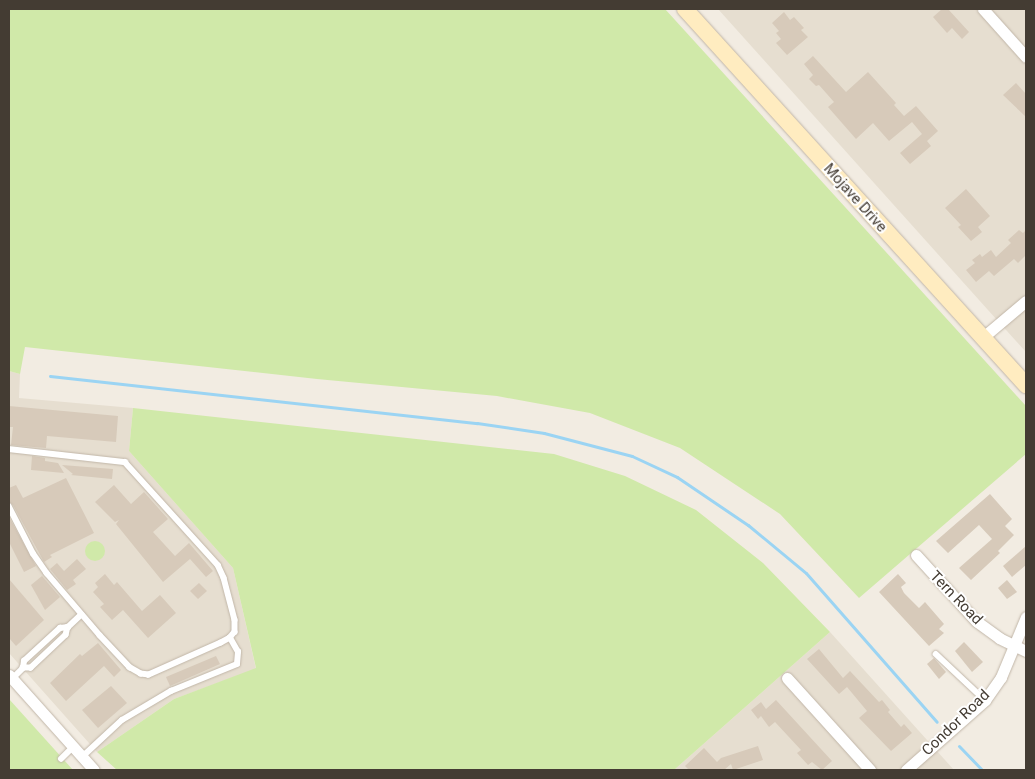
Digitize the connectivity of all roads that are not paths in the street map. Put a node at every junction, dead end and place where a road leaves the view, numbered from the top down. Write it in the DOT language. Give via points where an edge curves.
graph roads {
  1 [pos="684,9"];
  2 [pos="983,9"];
  3 [pos="1024,51"];
  4 [pos="1026,301"];
  5 [pos="982,338"];
  6 [pos="1026,385"];
  7 [pos="9,449"];
  8 [pos="9,507"];
  9 [pos="916,555"];
  10 [pos="81,615"];
  11 [pos="1026,618"];
  12 [pos="68,627"];
  13 [pos="230,638"];
  14 [pos="1015,647"];
  15 [pos="1026,652"];
  16 [pos="936,654"];
  17 [pos="23,668"];
  18 [pos="10,677"];
  19 [pos="787,678"];
  20 [pos="985,700"];
  21 [pos="73,747"];
  22 [pos="82,757"];
  23 [pos="60,759"];
  24 [pos="94,770"];
  25 [pos="870,770"];
  26 [pos="906,770"];
  1 -- 5 [label="main road, Mojave Drive"];
  2 -- 3 [label="street"];
  4 -- 5 [label="street"];
  5 -- 6 [label="main road, Mojave Drive"];
  7 -- 13 [label="lane" via="119,460 132,468 218,565 235,620 235,632"];
  8 -- 10 [label="lane" via="33,554"];
  9 -- 14 [label="street, Tern Road" via="976,621"];
  10 -- 12 [label="lane"];
  10 -- 13 [label="lane" via="130,668 141,674 149,675"];
  11 -- 14 [label="street, Condor Road"];
  12 -- 17 [label="lane" via="60,628 24,661"];
  12 -- 17 [label="lane" via="66,635 31,668"];
  13 -- 22 [label="lane" via="238,652 236,664 171,691 122,720"];
  14 -- 15 [label="street, Tern Road"];
  14 -- 20 [label="street, Condor Road" via="1001,677"];
  16 -- 20 [label="lane"];
  17 -- 18 [label="lane"];
  18 -- 21 [label="street"];
  19 -- 25 [label="street"];
  20 -- 26 [label="street, Condor Road"];
  21 -- 22 [label="street"];
  21 -- 23 [label="lane"];
  22 -- 24 [label="street"];
}
